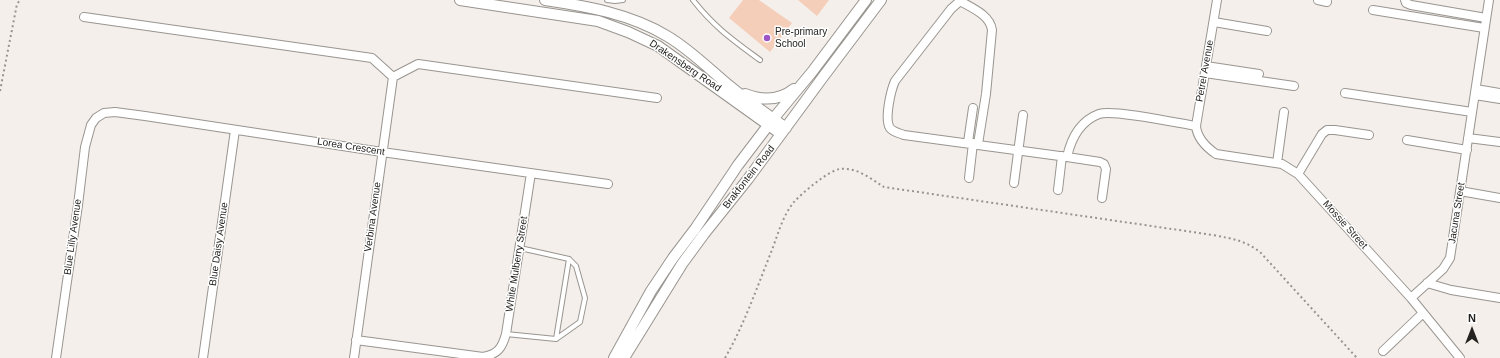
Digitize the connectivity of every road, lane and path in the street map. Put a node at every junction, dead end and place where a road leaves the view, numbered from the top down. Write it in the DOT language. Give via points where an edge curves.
graph roads {
  1 [pos="20,0"];
  2 [pos="460,0"];
  3 [pos="545,0"];
  4 [pos="607,0"];
  5 [pos="623,0"];
  6 [pos="694,0"];
  7 [pos="866,0"];
  8 [pos="881,0"];
  9 [pos="1218,0"];
  10 [pos="1405,0"];
  11 [pos="1489,0"];
  12 [pos="959,1"];
  13 [pos="1373,10"];
  14 [pos="84,17"];
  15 [pos="1486,18"];
  16 [pos="1214,22"];
  17 [pos="1484,28"];
  18 [pos="1267,31"];
  19 [pos="760,60"];
  20 [pos="1205,69"];
  21 [pos="812,72"];
  22 [pos="1259,74"];
  23 [pos="393,76"];
  24 [pos="1294,86"];
  25 [pos="732,89"];
  26 [pos="0,91"];
  27 [pos="1475,92"];
  28 [pos="1345,93"];
  29 [pos="1500,93"];
  30 [pos="657,98"];
  31 [pos="1500,99"];
  32 [pos="973,108"];
  33 [pos="1284,112"];
  34 [pos="1472,112"];
  35 [pos="1023,114"];
  36 [pos="96,118"];
  37 [pos="771,122"];
  38 [pos="1196,126"];
  39 [pos="235,130"];
  40 [pos="783,131"];
  41 [pos="1369,135"];
  42 [pos="1468,138"];
  43 [pos="1201,140"];
  44 [pos="1407,140"];
  45 [pos="1500,142"];
  46 [pos="973,143"];
  47 [pos="1018,149"];
  48 [pos="1466,150"];
  49 [pos="382,152"];
  50 [pos="1064,156"];
  51 [pos="1278,163"];
  52 [pos="531,174"];
  53 [pos="1298,174"];
  54 [pos="969,178"];
  55 [pos="1014,183"];
  56 [pos="608,184"];
  57 [pos="1058,190"];
  58 [pos="1460,191"];
  59 [pos="1102,198"];
  60 [pos="1500,198"];
  61 [pos="520,248"];
  62 [pos="569,258"];
  63 [pos="664,272"];
  64 [pos="673,279"];
  65 [pos="1427,284"];
  66 [pos="1411,298"];
  67 [pos="1500,298"];
  68 [pos="1424,313"];
  69 [pos="506,334"];
  70 [pos="556,339"];
  71 [pos="356,340"];
  72 [pos="1383,351"];
  73 [pos="56,358"];
  74 [pos="203,358"];
  75 [pos="354,358"];
  76 [pos="614,358"];
  77 [pos="624,358"];
  78 [pos="725,358"];
  79 [pos="1356,358"];
  80 [pos="1460,358"];
  1 -- 26 [label="path" via="17,4"];
  2 -- 37 [label="street, Drakensberg Road" via="598,21 628,32 658,46"];
  3 -- 25 [label="street, Drakensberg Road" via="577,4 641,23 668,36"];
  4 -- 5 [label="lane"];
  6 -- 19 [label="lane" via="724,34"];
  7 -- 21 [label="street, Brakfontein Road"];
  8 -- 40 [label="street, Brakfontein Road"];
  9 -- 16 [label="street, Petrel Avenue"];
  10 -- 15 [label="street" via="1411,5"];
  11 -- 15 [label="street, Jacuna Street"];
  12 -- 46 [label="street" via="983,15 991,25 986,94"];
  12 -- 46 [label="street" via="895,81 888,121 894,132 904,135"];
  13 -- 17 [label="street"];
  14 -- 23 [label="street" via="372,58"];
  15 -- 17 [label="street, Jacuna Street"];
  16 -- 18 [label="street"];
  16 -- 20 [label="street, Petrel Avenue"];
  17 -- 27 [label="street, Jacuna Street"];
  20 -- 22 [label="street"];
  20 -- 24 [label="street"];
  20 -- 38 [label="street, Petrel Avenue"];
  21 -- 25 [label="street" via="791,92 770,99 758,99"];
  21 -- 37 [label="street, Brakfontein Road"];
  23 -- 30 [label="street" via="418,64"];
  23 -- 49 [label="street, Verbina Avenue"];
  25 -- 37 [label="street, Drakensberg Road"];
  27 -- 29 [label="street"];
  27 -- 31 [label="street"];
  27 -- 34 [label="street, Jacuna Street"];
  28 -- 34 [label="street"];
  32 -- 46 [label="street"];
  33 -- 51 [label="street"];
  34 -- 42 [label="street, Jacuna Street"];
  35 -- 47 [label="street"];
  36 -- 39 [label="street, Lorea Crescent" via="104,113 115,112"];
  36 -- 73 [label="street, Blue Lilly Avenue" via="91,125 85,148"];
  37 -- 40 [label="street, Drakensberg Road"];
  37 -- 63 [label="street, Brakfontein Road"];
  38 -- 43 [label="street, Petrel Avenue"];
  38 -- 50 [label="street" via="1118,114 1099,114 1076,132"];
  39 -- 49 [label="street, Lorea Crescent"];
  39 -- 74 [label="street, Blue Daisy Avenue"];
  40 -- 64 [label="street, Brakfontein Road"];
  41 -- 53 [label="street" via="1328,130 1322,134"];
  42 -- 45 [label="street"];
  42 -- 48 [label="street, Jacuna Street"];
  43 -- 51 [label="street, Mossie Street" via="1216,154"];
  44 -- 48 [label="street"];
  46 -- 47 [label="street"];
  46 -- 54 [label="street"];
  47 -- 50 [label="street"];
  47 -- 55 [label="street"];
  48 -- 58 [label="street, Jacuna Street"];
  49 -- 52 [label="street, Lorea Crescent"];
  49 -- 71 [label="street, Verbina Avenue"];
  50 -- 57 [label="street"];
  50 -- 59 [label="street" via="1104,164 1106,169"];
  51 -- 53 [label="street, Mossie Street"];
  52 -- 56 [label="street, Lorea Crescent"];
  52 -- 61 [label="street, White Mulberry Street"];
  53 -- 66 [label="street, Mossie Street"];
  58 -- 60 [label="street"];
  58 -- 65 [label="street, Jacuna Street" via="1450,258 1443,269"];
  61 -- 62 [label="lane"];
  61 -- 69 [label="street, White Mulberry Street"];
  62 -- 70 [label="lane"];
  62 -- 70 [label="lane" via="576,266 585,298 580,322"];
  63 -- 64 [label="street"];
  63 -- 76 [label="street, Brakfontein Road"];
  64 -- 77 [label="street, Brakfontein Road"];
  65 -- 66 [label="street, Jacuna Street"];
  65 -- 67 [label="street"];
  66 -- 68 [label="street, Mossie Street"];
  68 -- 72 [label="street"];
  68 -- 80 [label="street, Mossie Street"];
  69 -- 70 [label="lane"];
  69 -- 71 [label="street, White Mulberry Street" via="501,348 483,357"];
  71 -- 75 [label="street, Verbina Avenue"];
  78 -- 79 [label="path" via="736,339 784,217 793,202 834,170 841,169 860,172 884,187 1213,235 1248,243 1260,252"];
}
